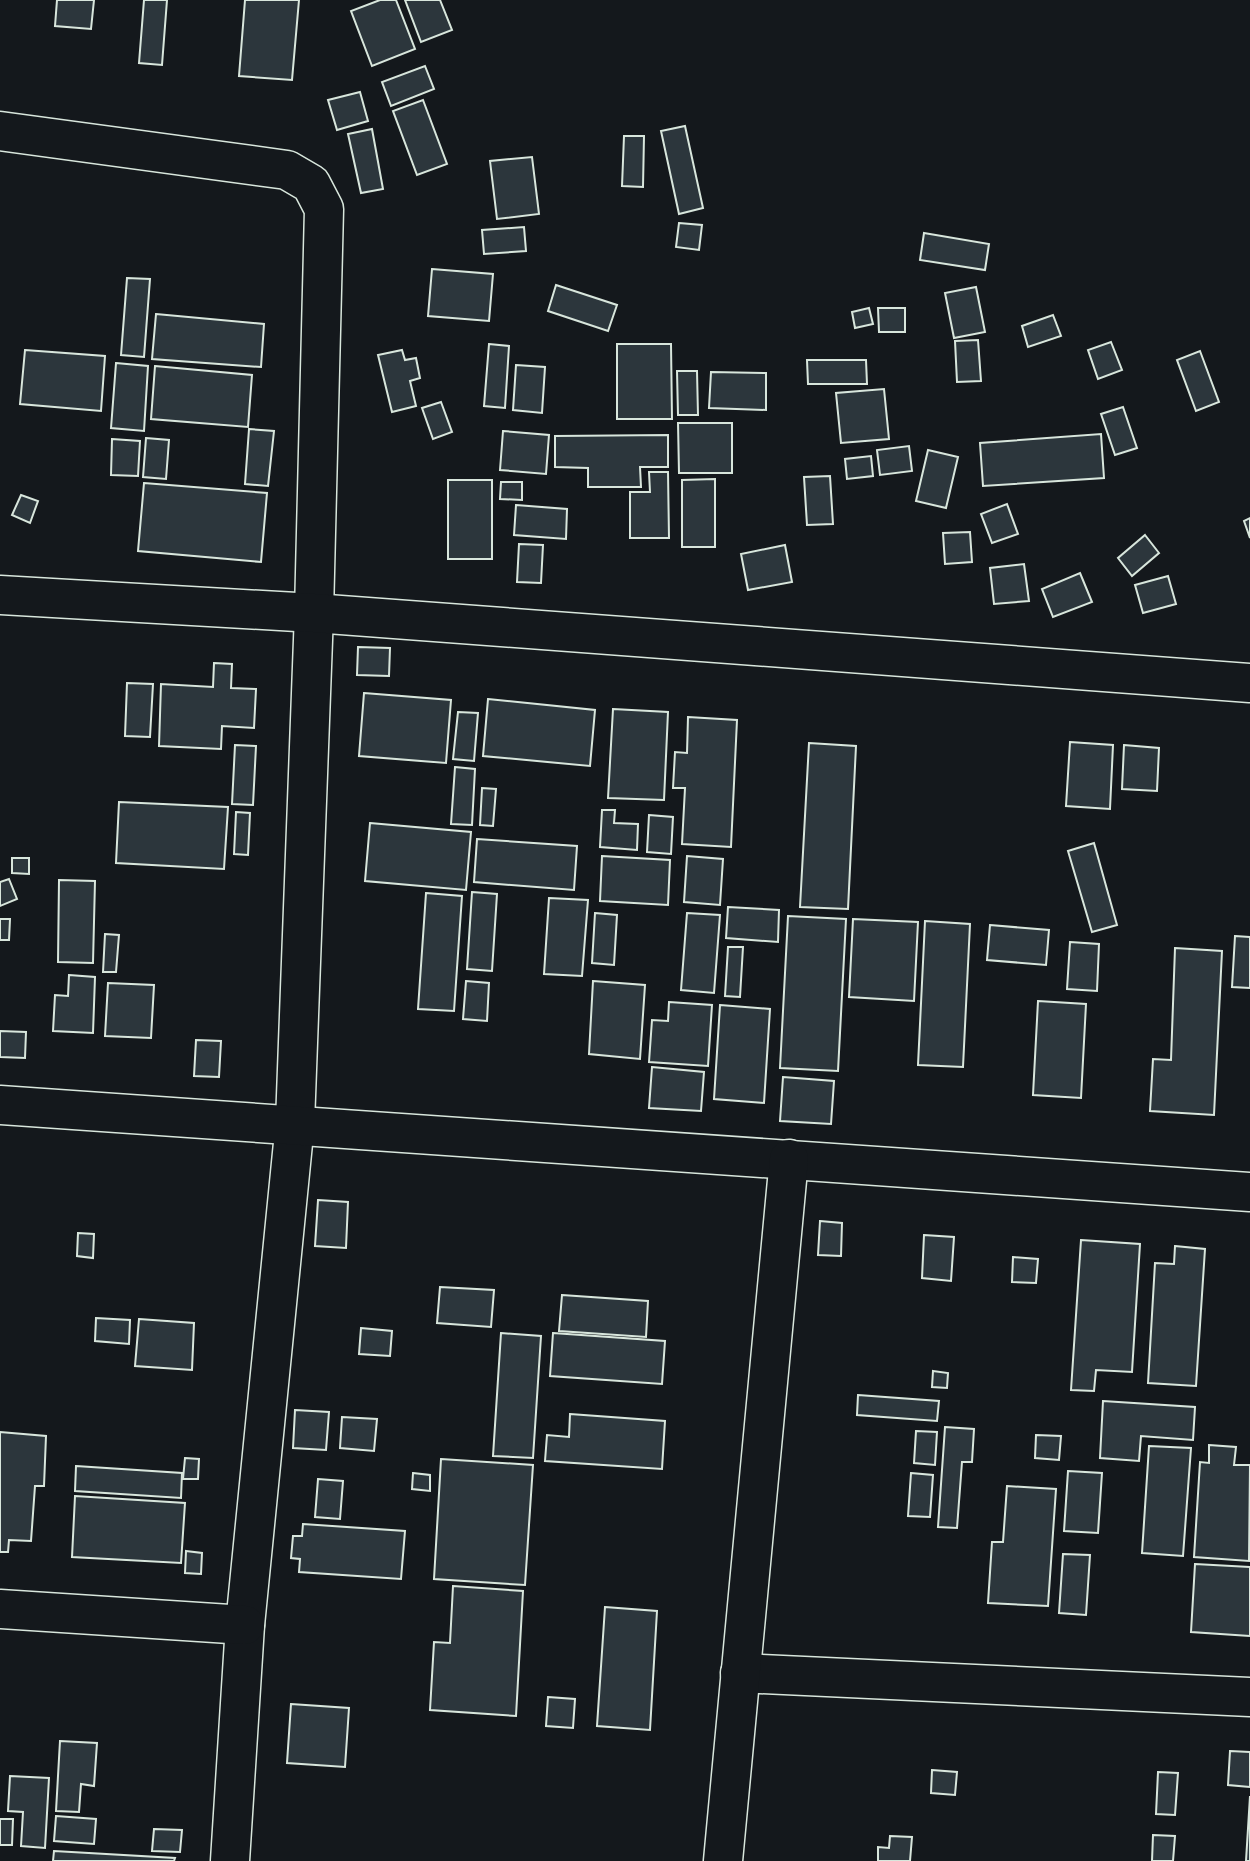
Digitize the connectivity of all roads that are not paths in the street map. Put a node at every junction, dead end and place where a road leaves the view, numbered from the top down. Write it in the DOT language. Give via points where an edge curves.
graph roads {
  1 [pos="0,131"];
  2 [pos="0,595"];
  3 [pos="314,613"];
  4 [pos="1250,683"];
  5 [pos="0,1105"];
  6 [pos="295,1123"];
  7 [pos="789,1159"];
  8 [pos="1250,1192"];
  9 [pos="0,1609"];
  10 [pos="245,1625"];
  11 [pos="740,1673"];
  12 [pos="1250,1697"];
  13 [pos="230,1861"];
  14 [pos="723,1861"];
  1 -- 3 [label="street" via="287,170 311,184 324,209"];
  2 -- 3 [label="street"];
  3 -- 4 [label="street"];
  3 -- 6 [label="street"];
  5 -- 6 [label="street"];
  6 -- 7 [label="street"];
  6 -- 10 [label="street"];
  7 -- 8 [label="street"];
  7 -- 11 [label="street"];
  9 -- 10 [label="street"];
  10 -- 13 [label="street"];
  11 -- 12 [label="street"];
  11 -- 14 [label="street"];
}
